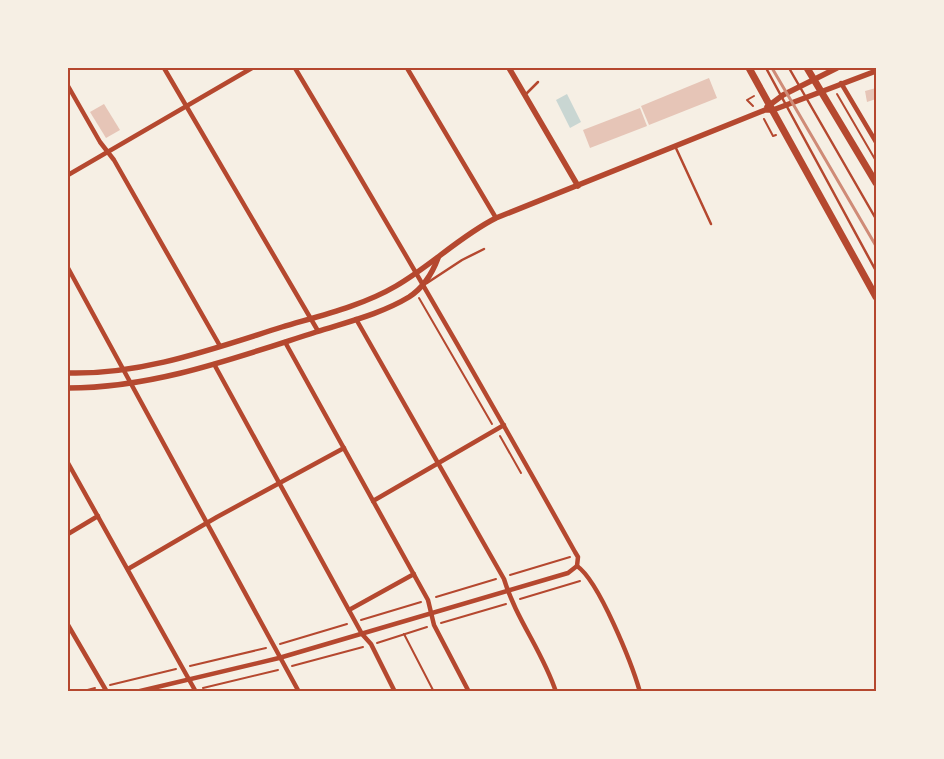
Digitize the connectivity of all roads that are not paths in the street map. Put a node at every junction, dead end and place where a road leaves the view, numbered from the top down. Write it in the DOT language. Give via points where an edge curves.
graph roads {
  1 [pos="164,68"];
  2 [pos="252,68"];
  3 [pos="295,68"];
  4 [pos="407,68"];
  5 [pos="509,68"];
  6 [pos="749,68"];
  7 [pos="766,68"];
  8 [pos="789,68"];
  9 [pos="807,68"];
  10 [pos="837,68"];
  11 [pos="876,71"];
  12 [pos="814,78"];
  13 [pos="538,82"];
  14 [pos="841,83"];
  15 [pos="68,86"];
  16 [pos="800,86"];
  17 [pos="822,91"];
  18 [pos="524,94"];
  19 [pos="783,95"];
  20 [pos="806,97"];
  21 [pos="186,105"];
  22 [pos="788,105"];
  23 [pos="771,107"];
  24 [pos="876,142"];
  25 [pos="675,146"];
  26 [pos="107,151"];
  27 [pos="68,175"];
  28 [pos="876,183"];
  29 [pos="578,186"];
  30 [pos="496,218"];
  31 [pos="876,219"];
  32 [pos="711,224"];
  33 [pos="484,249"];
  34 [pos="438,258"];
  35 [pos="68,268"];
  36 [pos="876,271"];
  37 [pos="416,272"];
  38 [pos="423,285"];
  39 [pos="876,297"];
  40 [pos="311,319"];
  41 [pos="356,319"];
  42 [pos="318,331"];
  43 [pos="285,342"];
  44 [pos="220,346"];
  45 [pos="214,364"];
  46 [pos="123,370"];
  47 [pos="68,373"];
  48 [pos="131,384"];
  49 [pos="68,388"];
  50 [pos="504,425"];
  51 [pos="344,448"];
  52 [pos="68,463"];
  53 [pos="438,464"];
  54 [pos="280,483"];
  55 [pos="373,501"];
  56 [pos="98,516"];
  57 [pos="206,524"];
  58 [pos="68,534"];
  59 [pos="577,566"];
  60 [pos="128,569"];
  61 [pos="414,574"];
  62 [pos="508,591"];
  63 [pos="349,610"];
  64 [pos="432,614"];
  65 [pos="68,625"];
  66 [pos="362,634"];
  67 [pos="280,658"];
  68 [pos="190,679"];
  69 [pos="196,691"];
  70 [pos="107,692"];
  71 [pos="136,692"];
  72 [pos="299,692"];
  73 [pos="395,692"];
  74 [pos="469,692"];
  75 [pos="556,692"];
  76 [pos="640,692"];
  1 -- 21 [label="street"];
  2 -- 21 [label="street"];
  3 -- 37 [label="street"];
  4 -- 30 [label="street"];
  5 -- 18 [label="street"];
  6 -- 23 [label="main road"];
  7 -- 19 [label="lane"];
  8 -- 16 [label="lane"];
  9 -- 12 [label="main road"];
  10 -- 12 [label="street"];
  11 -- 14 [label="street"];
  12 -- 16 [label="street"];
  12 -- 17 [label="main road"];
  13 -- 18 [label="lane"];
  14 -- 17 [label="street"];
  14 -- 24 [label="street"];
  15 -- 26 [label="street"];
  16 -- 19 [label="street"];
  16 -- 20 [label="lane"];
  17 -- 20 [label="street"];
  17 -- 28 [label="main road"];
  18 -- 29 [label="street"];
  19 -- 22 [label="lane"];
  19 -- 23 [label="street"];
  20 -- 22 [label="street"];
  20 -- 31 [label="lane"];
  21 -- 26 [label="street"];
  21 -- 40 [label="street"];
  22 -- 23 [label="street"];
  22 -- 36 [label="lane"];
  23 -- 25 [label="street"];
  23 -- 39 [label="main road"];
  25 -- 29 [label="street"];
  25 -- 32 [label="lane"];
  26 -- 27 [label="street"];
  26 -- 44 [label="street"];
  29 -- 30 [label="street"];
  30 -- 34 [label="street" via="469,233"];
  33 -- 38 [label="lane"];
  34 -- 37 [label="street"];
  34 -- 38 [label="street"];
  35 -- 46 [label="street"];
  37 -- 38 [label="street"];
  37 -- 40 [label="street" via="383,293"];
  38 -- 41 [label="street" via="401,301"];
  38 -- 50 [label="street"];
  40 -- 42 [label="street"];
  40 -- 44 [label="street"];
  41 -- 42 [label="street"];
  41 -- 53 [label="street"];
  42 -- 43 [label="street"];
  43 -- 45 [label="street"];
  43 -- 51 [label="street"];
  44 -- 46 [label="street"];
  45 -- 48 [label="street"];
  45 -- 54 [label="street"];
  46 -- 47 [label="street"];
  46 -- 48 [label="street"];
  48 -- 49 [label="street"];
  48 -- 57 [label="street"];
  50 -- 53 [label="street"];
  50 -- 59 [label="street" via="578,557"];
  51 -- 54 [label="street"];
  51 -- 55 [label="street"];
  52 -- 56 [label="street"];
  53 -- 55 [label="street"];
  53 -- 62 [label="street"];
  54 -- 57 [label="street"];
  54 -- 63 [label="street"];
  55 -- 61 [label="street"];
  56 -- 58 [label="street"];
  56 -- 60 [label="street"];
  57 -- 60 [label="street"];
  57 -- 67 [label="street"];
  59 -- 62 [label="street" via="572,572"];
  59 -- 76 [label="street" via="589,578 629,657"];
  60 -- 68 [label="street"];
  61 -- 63 [label="street"];
  61 -- 64 [label="street"];
  62 -- 64 [label="street"];
  62 -- 75 [label="street"];
  63 -- 66 [label="street"];
  64 -- 66 [label="street"];
  64 -- 74 [label="street" via="434,625"];
  65 -- 70 [label="street"];
  66 -- 67 [label="street"];
  66 -- 73 [label="street" via="371,644"];
  67 -- 68 [label="street"];
  67 -- 72 [label="street"];
  68 -- 69 [label="street"];
  68 -- 71 [label="street"];
}
